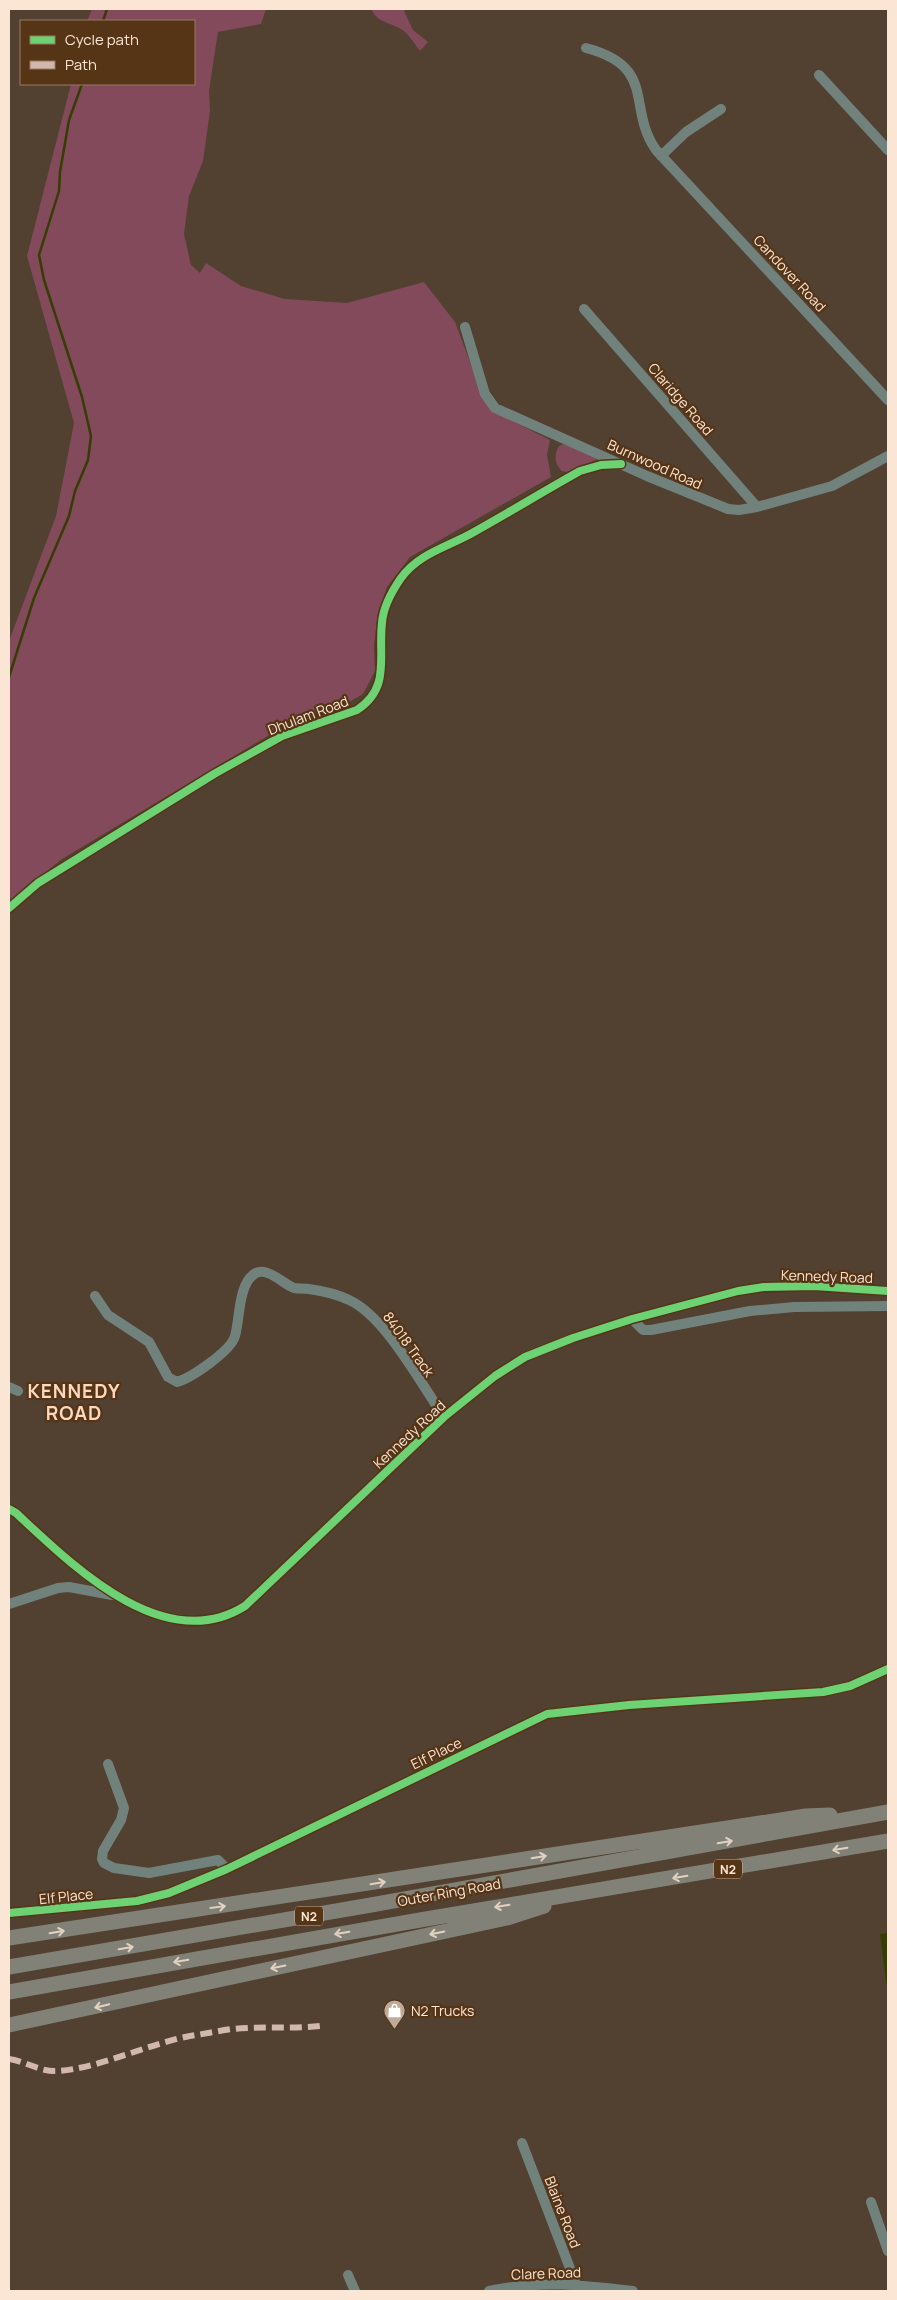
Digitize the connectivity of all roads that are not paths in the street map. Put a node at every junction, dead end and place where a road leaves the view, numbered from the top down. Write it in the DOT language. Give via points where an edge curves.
graph roads {
  1 [pos="586,48"];
  2 [pos="819,76"];
  3 [pos="721,109"];
  4 [pos="888,150"];
  5 [pos="661,156"];
  6 [pos="584,309"];
  7 [pos="465,327"];
  8 [pos="888,400"];
  9 [pos="888,455"];
  10 [pos="621,464"];
  11 [pos="757,507"];
  12 [pos="9,908"];
  13 [pos="888,1291"];
  14 [pos="95,1296"];
  15 [pos="888,1306"];
  16 [pos="632,1319"];
  17 [pos="444,1417"];
  18 [pos="9,1510"];
  19 [pos="116,1596"];
  20 [pos="9,1604"];
  21 [pos="888,1669"];
  22 [pos="108,1764"];
  23 [pos="888,1812"];
  24 [pos="854,1818"];
  25 [pos="888,1841"];
  26 [pos="227,1869"];
  27 [pos="567,1896"];
  28 [pos="9,1913"];
  29 [pos="9,1938"];
  30 [pos="9,1967"];
  31 [pos="9,1992"];
  32 [pos="48,2018"];
  33 [pos="9,2025"];
  34 [pos="9,2034"];
  35 [pos="522,2143"];
  36 [pos="871,2202"];
  37 [pos="888,2251"];
  38 [pos="348,2275"];
  39 [pos="575,2287"];
  40 [pos="355,2291"];
  41 [pos="489,2291"];
  42 [pos="633,2291"];
  1 -- 5 [label="street, Candover Road" via="616,61 628,71 637,86 648,136"];
  2 -- 4 [label="street"];
  3 -- 5 [label="street" via="686,132"];
  5 -- 8 [label="street, Candover Road"];
  6 -- 11 [label="street, Claridge Road"];
  7 -- 10 [label="street, Burnwood Road" via="485,394 495,408"];
  9 -- 11 [label="street, Burnwood Road" via="841,482"];
  10 -- 11 [label="street, Burnwood Road" via="728,509"];
  10 -- 12 [label="street, Dhulam Road" via="580,471 461,539 420,558 409,568 389,599 382,622 380,682 368,703 357,710 282,736 222,769 38,883"];
  13 -- 16 [label="street, Kennedy Road" via="814,1286 764,1287"];
  14 -- 17 [label="street, 84018 Track" via="111,1318 149,1342 168,1377 176,1382 200,1370 231,1343 243,1294 254,1274 272,1275 294,1288 337,1295 360,1306 376,1320"];
  15 -- 16 [label="street" via="750,1311 651,1330 643,1330"];
  16 -- 17 [label="street, Kennedy Road" via="525,1357 495,1376"];
  17 -- 19 [label="street, Kennedy Road" via="234,1613 208,1621 188,1621 162,1615"];
  18 -- 19 [label="street, Kennedy Road"];
  19 -- 20 [label="street" via="58,1588"];
  21 -- 26 [label="street, Elf Place" via="850,1686 823,1692 629,1704 547,1714"];
  22 -- 26 [label="street" via="124,1808 121,1820 102,1851 104,1863 114,1868 149,1873 218,1860"];
  23 -- 24 [label="highway, Outer Ring Road / N2"];
  29 -- 24 [label="highway, one-way" via="806,1816"];
  30 -- 24 [label="highway, Outer Ring Road / N2, one-way" via="381,1904"];
  25 -- 27 [label="highway, Outer Ring Road / N2, one-way"];
  26 -- 28 [label="street, Elf Place" via="154,1898"];
  27 -- 31 [label="highway, Outer Ring Road / N2, one-way"];
  27 -- 32 [label="highway, one-way" via="507,1918"];
  32 -- 33 [label="highway"];
  32 -- 34 [label="highway"];
  35 -- 39 [label="street, Blaine Road"];
  36 -- 37 [label="street"];
  38 -- 40 [label="street"];
  39 -- 41 [label="street, Clare Road" via="527,2285"];
  39 -- 42 [label="street, Clare Road"];
}
